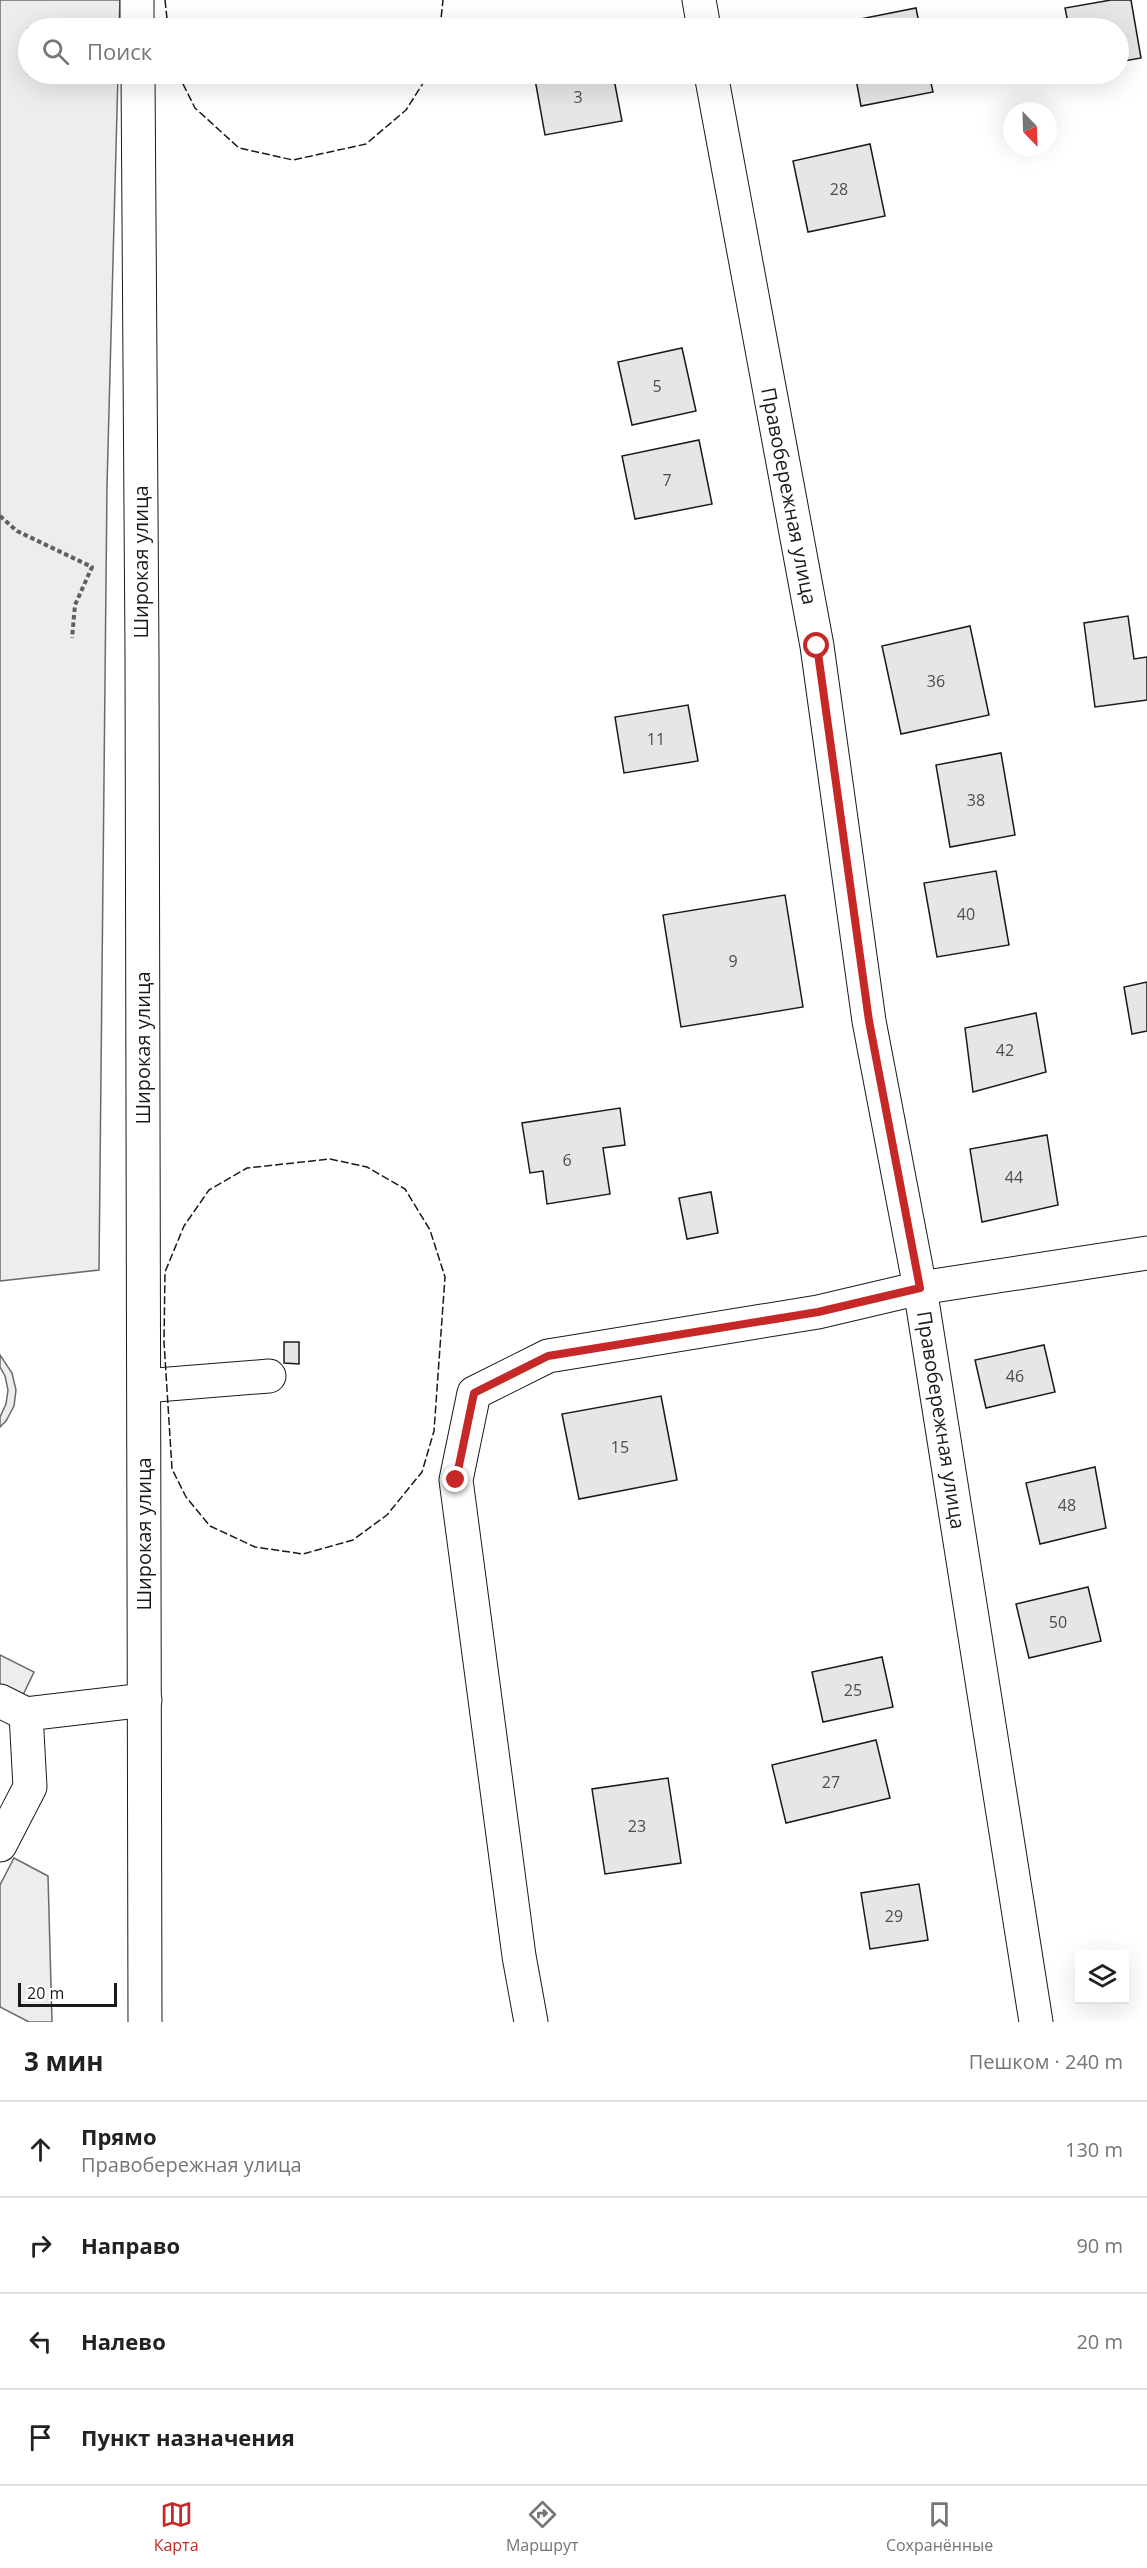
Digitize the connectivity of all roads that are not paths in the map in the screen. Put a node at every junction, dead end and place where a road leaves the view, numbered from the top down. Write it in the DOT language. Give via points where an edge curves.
graph roads {
  1 [pos="137,0"];
  2 [pos="699,0"];
  3 [pos="137,18"];
  4 [pos="702,18"];
  5 [pos="138,84"];
  6 [pos="713,84"];
  7 [pos="1147,1253"];
  8 [pos="920,1288"];
  9 [pos="268,1376"];
  10 [pos="144,1386"];
  11 [pos="145,1700"];
  12 [pos="13,1707"];
  13 [pos="0,1845"];
  14 [pos="146,2022"];
  15 [pos="531,2022"];
  16 [pos="1036,2022"];
  1 -- 3 [label="street"];
  2 -- 4 [label="street"];
  5 -- 10 [label="street, Широкая улица"];
  6 -- 8 [label="street, Правобережная улица" via="817,646 869,1021"];
  7 -- 8 [label="street"];
  8 -- 15 [label="street" via="818,1312 548,1356 474,1393 456,1480"];
  8 -- 16 [label="street, Правобережная улица"];
  9 -- 10 [label="street"];
  10 -- 11 [label="street, Широкая улица"];
  11 -- 12 [label="street"];
  11 -- 14 [label="street, Широкая улица"];
  12 -- 13 [label="street" via="30,1787"];
}
